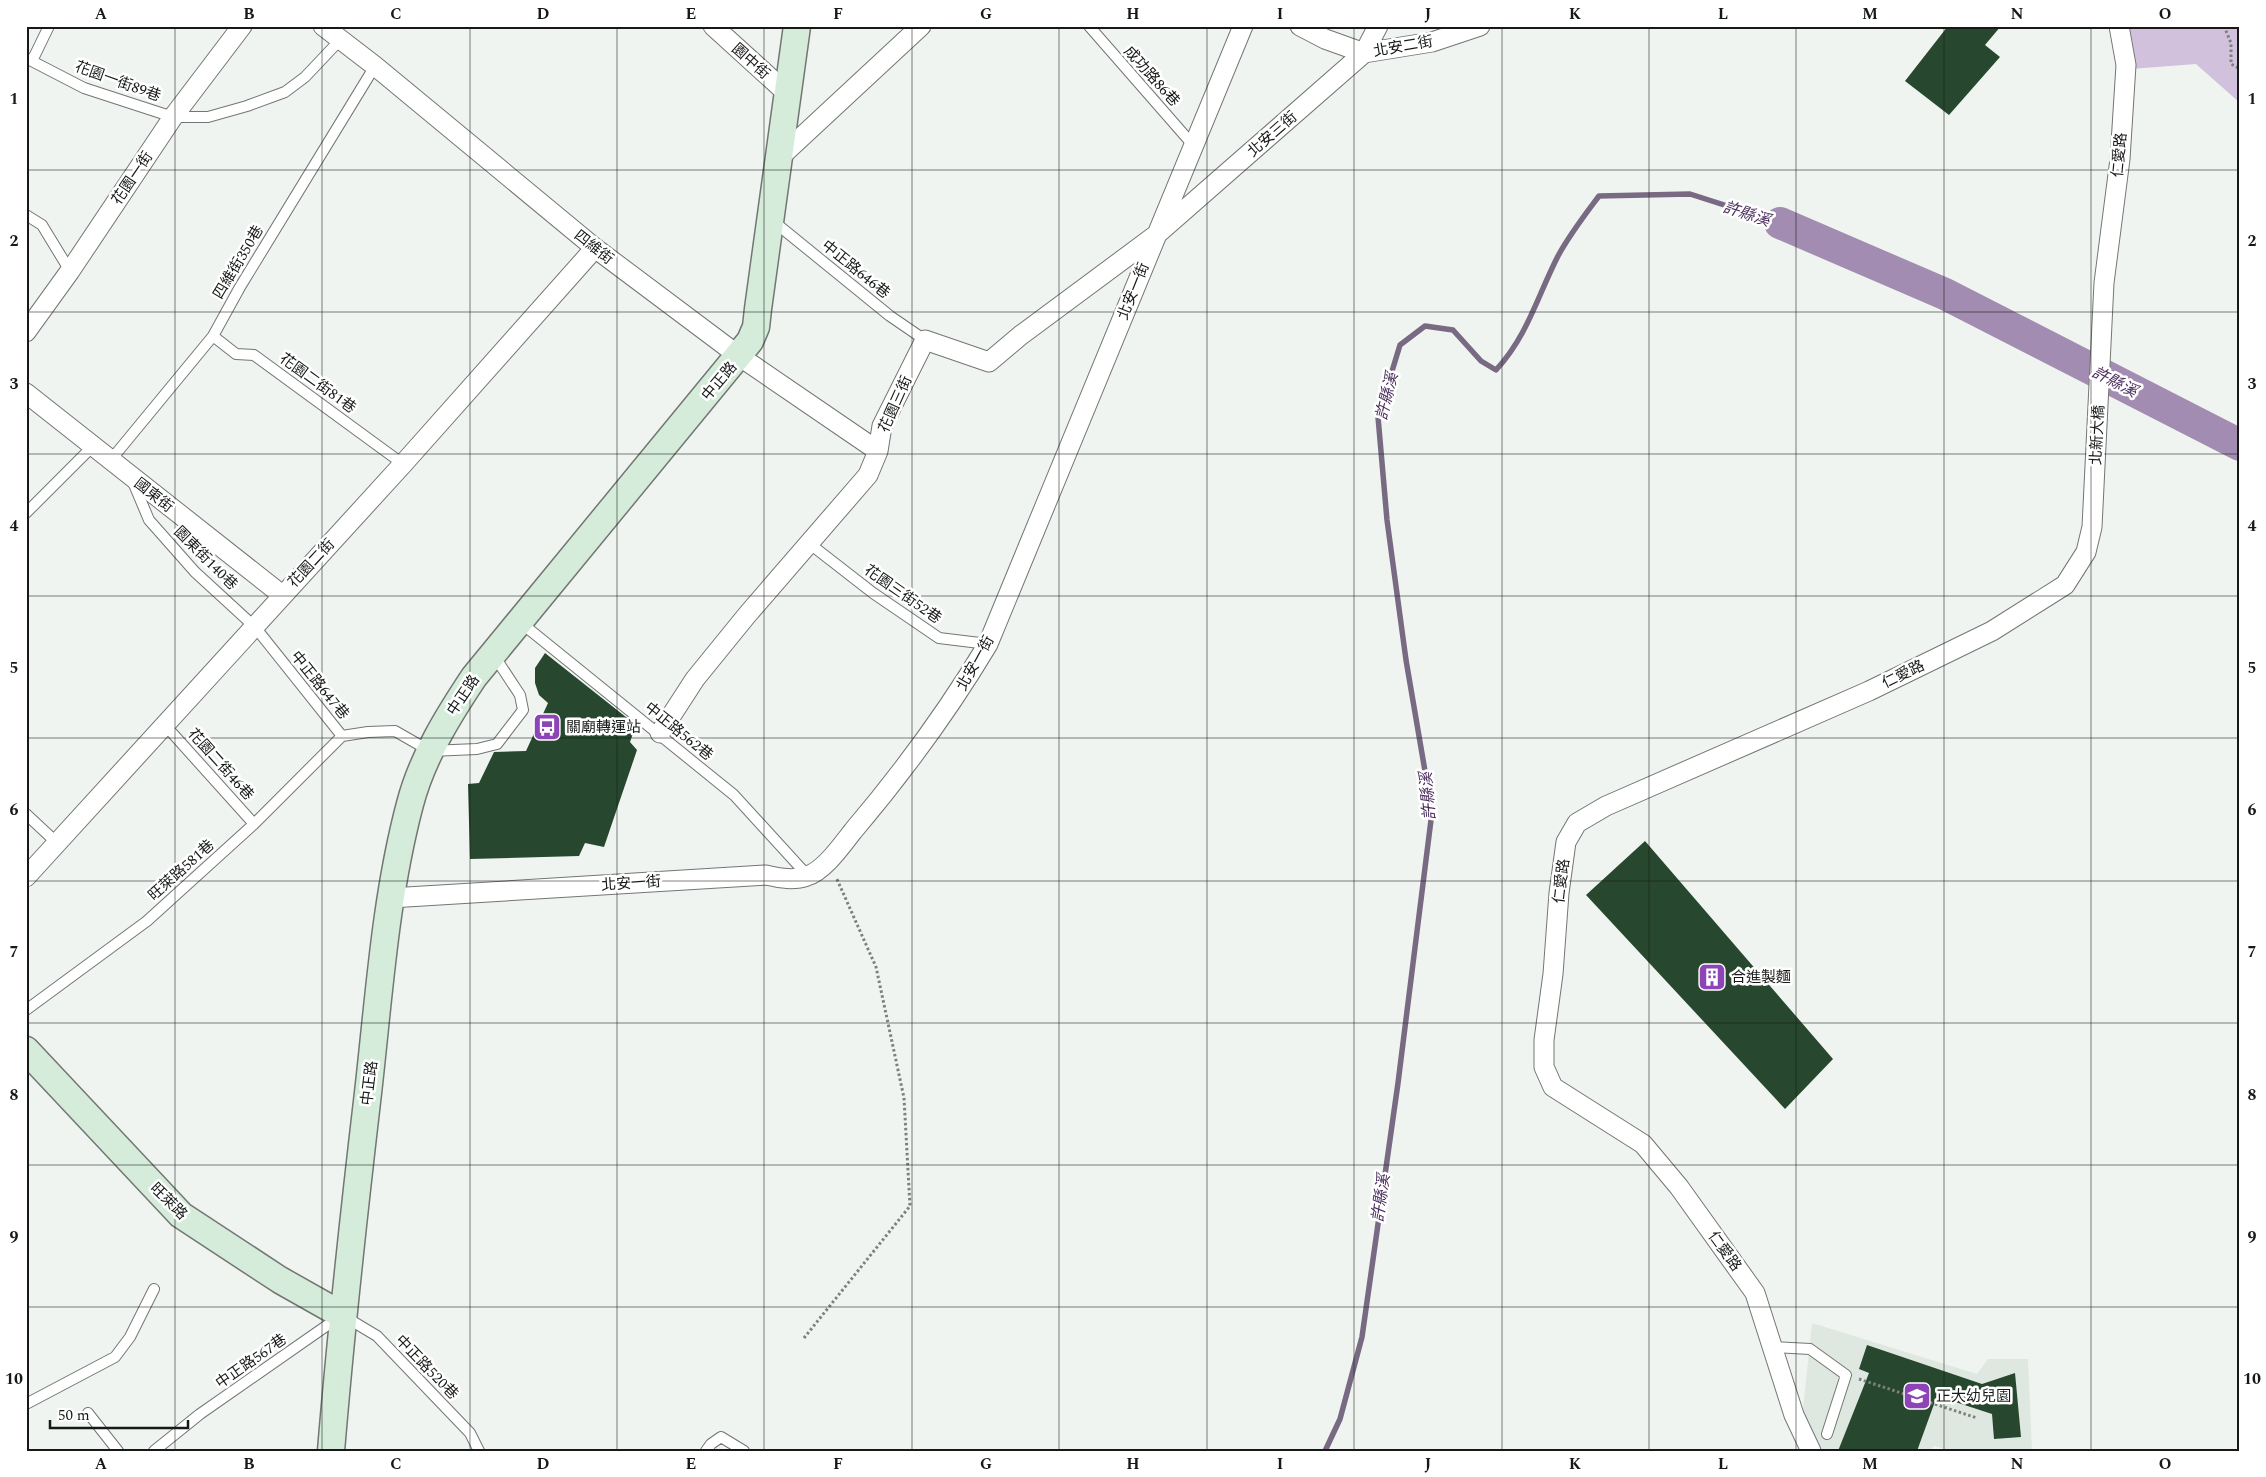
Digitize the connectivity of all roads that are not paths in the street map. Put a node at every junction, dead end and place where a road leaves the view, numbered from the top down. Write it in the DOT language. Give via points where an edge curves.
graph roads {
  1 [pos="49,26"];
  2 [pos="242,26"];
  3 [pos="713,26"];
  4 [pos="797,26"];
  5 [pos="921,26"];
  6 [pos="1089,26"];
  7 [pos="1243,26"];
  8 [pos="1300,26"];
  9 [pos="1378,26"];
  10 [pos="1480,26"];
  11 [pos="2119,26"];
  12 [pos="332,31"];
  13 [pos="1364,53"];
  14 [pos="29,59"];
  15 [pos="375,66"];
  16 [pos="789,95"];
  17 [pos="173,117"];
  18 [pos="1193,145"];
  19 [pos="780,157"];
  20 [pos="26,215"];
  21 [pos="770,219"];
  22 [pos="1156,235"];
  23 [pos="595,248"];
  24 [pos="70,271"];
  25 [pos="2104,283"];
  26 [pos="26,332"];
  27 [pos="212,336"];
  28 [pos="925,340"];
  29 [pos="739,356"];
  30 [pos="26,394"];
  31 [pos="93,446"];
  32 [pos="878,451"];
  33 [pos="110,461"];
  34 [pos="403,464"];
  35 [pos="131,477"];
  36 [pos="26,513"];
  37 [pos="2092,527"];
  38 [pos="810,544"];
  39 [pos="282,595"];
  40 [pos="520,622"];
  41 [pos="255,627"];
  42 [pos="988,644"];
  43 [pos="492,654"];
  44 [pos="165,724"];
  45 [pos="660,733"];
  46 [pos="342,736"];
  47 [pos="430,751"];
  48 [pos="26,814"];
  49 [pos="254,824"];
  50 [pos="57,843"];
  51 [pos="808,876"];
  52 [pos="26,877"];
  53 [pos="390,898"];
  54 [pos="26,1010"];
  55 [pos="26,1050"];
  56 [pos="154,1289"];
  57 [pos="342,1315"];
  58 [pos="1774,1347"];
  59 [pos="26,1404"];
  60 [pos="88,1413"];
  61 [pos="1827,1434"];
  62 [pos="118,1451"];
  63 [pos="154,1451"];
  64 [pos="331,1451"];
  65 [pos="480,1451"];
  66 [pos="706,1451"];
  67 [pos="744,1451"];
  68 [pos="1811,1451"];
  1 -- 14 [label="lane"];
  2 -- 17 [label="street, 花園一街"];
  3 -- 16 [label="street, 園中街"];
  4 -- 16 [label="main road, 中正路"];
  5 -- 19 [label="street"];
  6 -- 18 [label="lane, 成功路86巷"];
  7 -- 18 [label="street, 北安一街"];
  8 -- 13 [label="street, 北安二街"];
  9 -- 13 [label="street, 北安三街"];
  10 -- 13 [label="street, 北安二街" via="1432,42"];
  11 -- 25 [label="street, 仁愛路" via="2126,66 2120,159"];
  12 -- 15 [label="street, 四維街"];
  12 -- 17 [label="lane, 花園一街89巷" via="305,77 285,92 208,117"];
  13 -- 22 [label="street, 北安三街"];
  14 -- 17 [label="lane, 花園一街89巷" via="84,88"];
  15 -- 23 [label="street, 四維街"];
  15 -- 27 [label="lane, 四維街350巷"];
  16 -- 19 [label="main road, 中正路"];
  17 -- 24 [label="street, 花園一街"];
  18 -- 22 [label="street, 北安一街"];
  19 -- 21 [label="main road, 中正路"];
  20 -- 24 [label="lane" via="42,225"];
  21 -- 28 [label="lane, 中正路646巷" via="890,316"];
  21 -- 29 [label="main road, 中正路" via="756,326"];
  22 -- 28 [label="street" via="989,362"];
  22 -- 42 [label="street, 北安一街"];
  23 -- 29 [label="street, 四維街"];
  23 -- 34 [label="street, 花園二街"];
  24 -- 26 [label="street, 花園一街"];
  25 -- 37 [label="street, 北新大橋"];
  27 -- 33 [label="lane, 四維街350巷"];
  27 -- 34 [label="lane, 花園二街81巷" via="236,354 254,355"];
  28 -- 32 [label="street, 花園三街" via="882,426"];
  29 -- 32 [label="street, 四維街"];
  29 -- 40 [label="main road, 中正路"];
  30 -- 31 [label="street, 國東街"];
  31 -- 33 [label="street, 國東街"];
  31 -- 36 [label="lane"];
  32 -- 38 [label="street, 花園三街" via="868,475"];
  33 -- 35 [label="street, 國東街"];
  34 -- 39 [label="street, 花園二街"];
  35 -- 39 [label="street, 國東街"];
  35 -- 41 [label="lane, 園東街140巷" via="149,520 195,572"];
  37 -- 58 [label="street, 仁愛路" via="2086,552 2065,585 1992,631 1869,691 1606,806 1576,823 1566,842 1544,1040 1544,1067 1553,1087 1643,1144 1661,1164 1756,1293"];
  38 -- 42 [label="lane, 花園三街52巷" via="939,638"];
  38 -- 45 [label="street, 花園三街" via="695,679"];
  39 -- 41 [label="street, 花園二街"];
  40 -- 43 [label="main road, 中正路"];
  40 -- 45 [label="lane, 中正路562巷"];
  41 -- 44 [label="street, 花園二街"];
  41 -- 46 [label="lane, 中正路647巷"];
  42 -- 51 [label="street, 北安一街" via="935,728 879,801 828,860"];
  43 -- 47 [label="main road, 中正路" via="451,712"];
  43 -- 47 [label="lane" via="520,694 523,710 497,744 477,749"];
  44 -- 49 [label="lane, 花園二街46巷"];
  44 -- 50 [label="street, 花園二街"];
  45 -- 51 [label="lane, 中正路562巷" via="734,795"];
  46 -- 47 [label="lane, 中正路647巷" via="395,731"];
  46 -- 49 [label="lane, 旺萊路581巷"];
  47 -- 53 [label="main road, 中正路" via="410,803"];
  48 -- 50 [label="lane"];
  49 -- 54 [label="lane, 旺萊路581巷" via="147,920"];
  50 -- 52 [label="street, 花園二街"];
  51 -- 53 [label="street, 北安一街" via="784,880 766,875"];
  53 -- 57 [label="main road, 中正路"];
  55 -- 57 [label="main road, 旺萊路" via="181,1215 280,1280"];
  56 -- 59 [label="lane" via="130,1338 115,1357"];
  57 -- 63 [label="lane, 中正路567巷" via="200,1414"];
  57 -- 64 [label="main road, 中正路"];
  57 -- 65 [label="lane, 中正路520巷" via="377,1336 470,1433"];
  58 -- 61 [label="lane" via="1810,1349 1846,1375"];
  58 -- 68 [label="street, 仁愛路" via="1794,1415"];
  60 -- 62 [label="lane"];
  66 -- 67 [label="lane" via="721,1437"];
}
